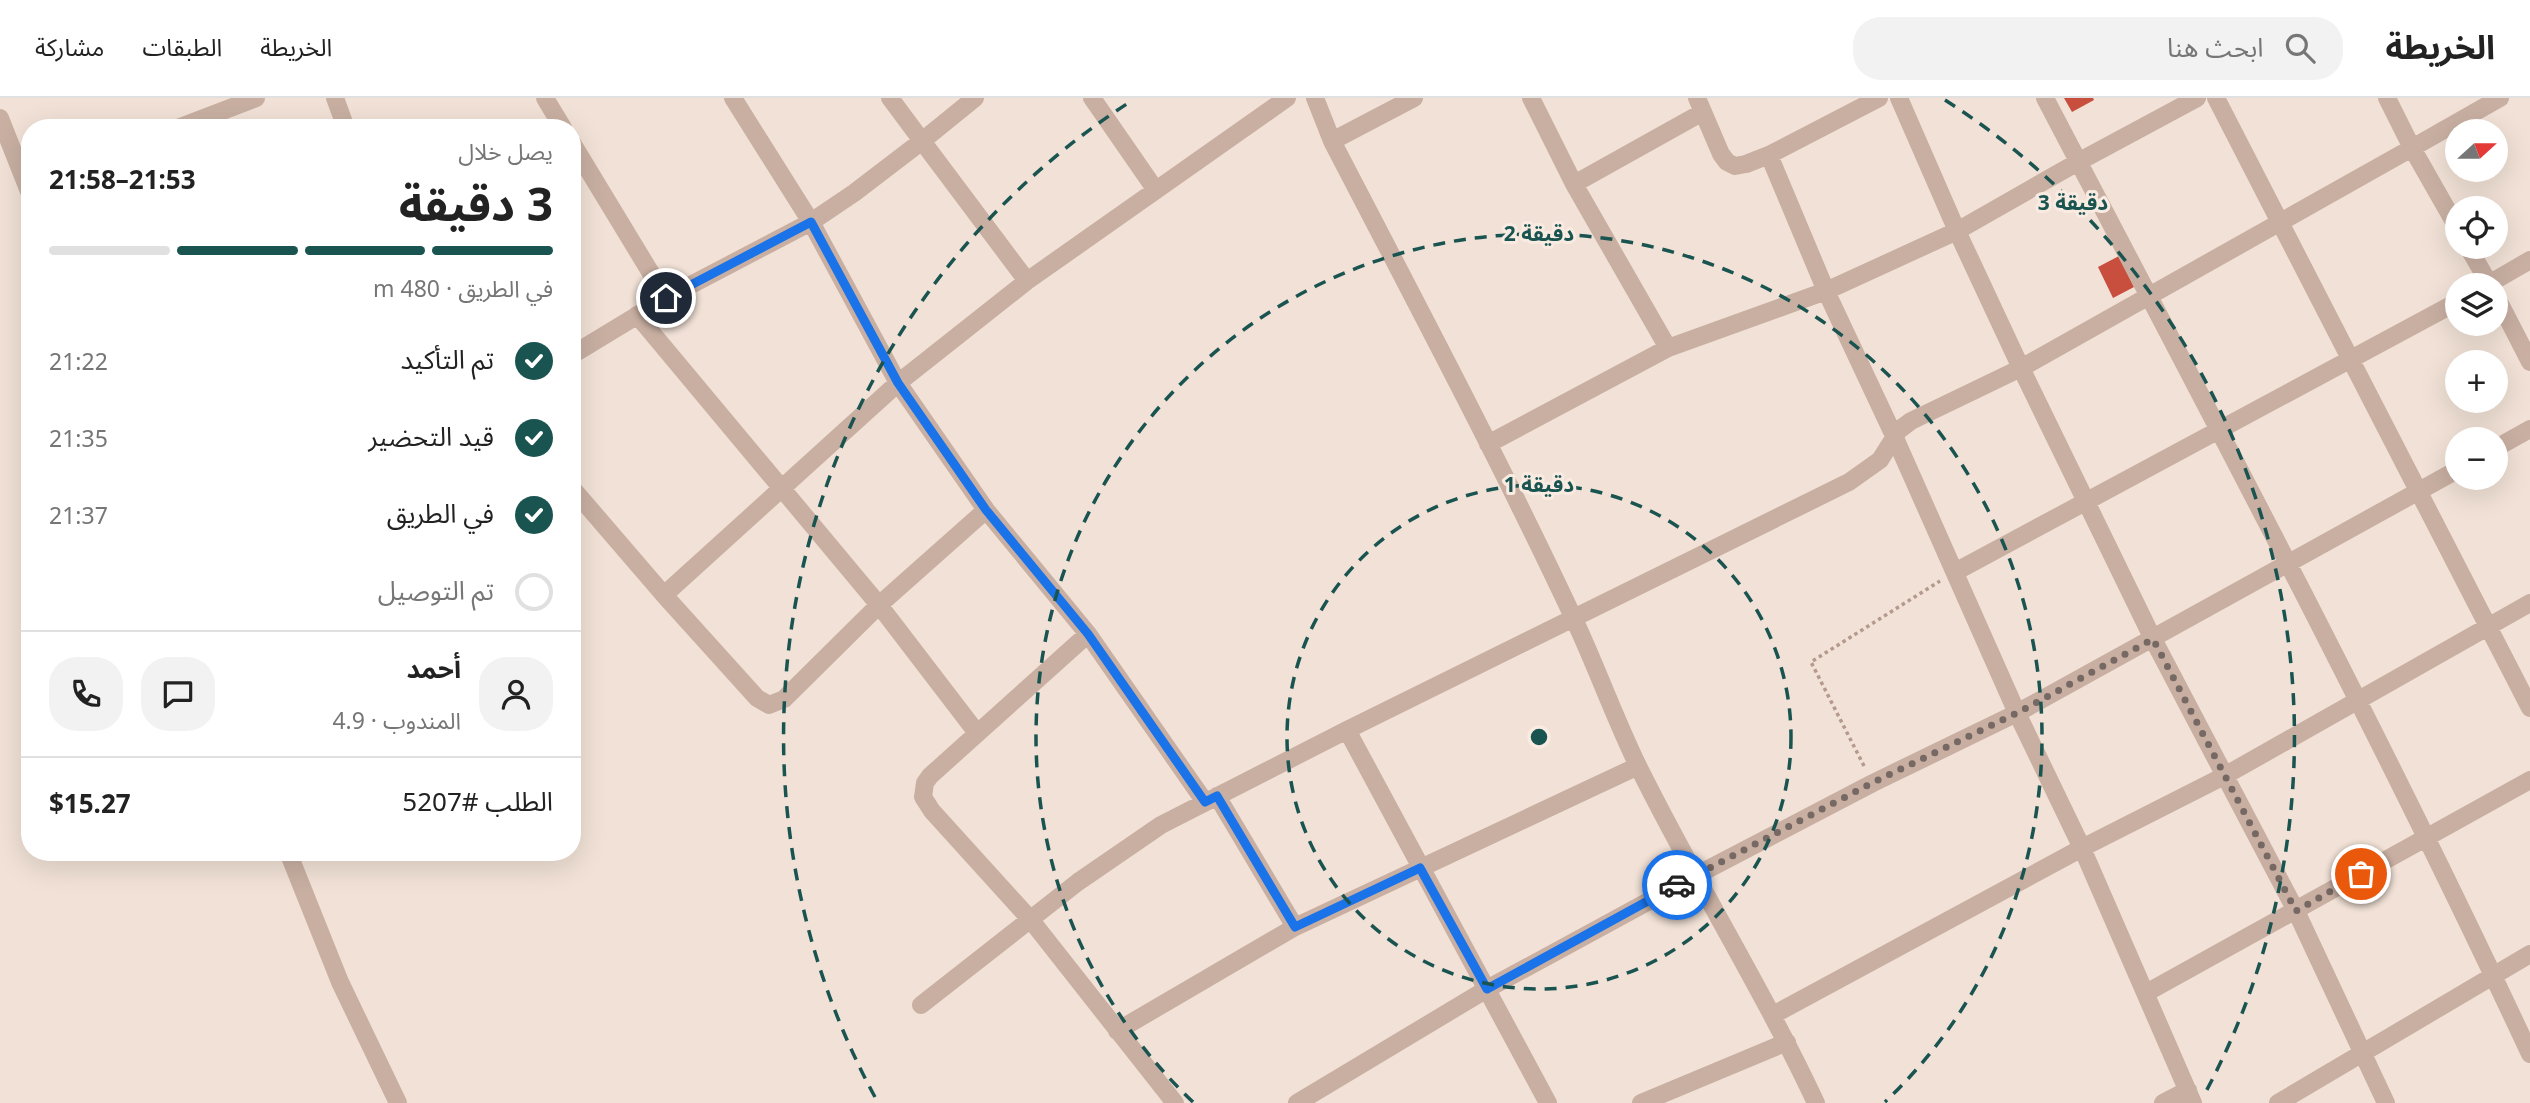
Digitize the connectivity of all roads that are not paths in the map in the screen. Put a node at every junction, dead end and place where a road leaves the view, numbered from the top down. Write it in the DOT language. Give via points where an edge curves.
graph roads {
  1 [pos="256,98"];
  2 [pos="335,98"];
  3 [pos="545,98"];
  4 [pos="733,98"];
  5 [pos="890,98"];
  6 [pos="975,98"];
  7 [pos="1092,98"];
  8 [pos="1287,98"];
  9 [pos="1315,98"];
  10 [pos="1414,98"];
  11 [pos="1531,98"];
  12 [pos="1879,98"];
  13 [pos="1899,98"];
  14 [pos="2045,98"];
  15 [pos="2197,98"];
  16 [pos="2216,98"];
  17 [pos="2387,98"];
  18 [pos="2500,98"];
  19 [pos="1700,105"];
  20 [pos="0,118"];
  21 [pos="201,119"];
  22 [pos="343,119"];
  23 [pos="558,119"];
  24 [pos="922,141"];
  25 [pos="1332,141"];
  26 [pos="2412,148"];
  27 [pos="1769,155"];
  28 [pos="581,158"];
  29 [pos="2078,162"];
  30 [pos="21,169"];
  31 [pos="1574,184"];
  32 [pos="1155,189"];
  33 [pos="2445,206"];
  34 [pos="811,222"];
  35 [pos="2279,222"];
  36 [pos="1957,231"];
  37 [pos="2530,260"];
  38 [pos="2508,275"];
  39 [pos="1027,281"];
  40 [pos="1826,291"];
  41 [pos="2149,296"];
  42 [pos="666,298"];
  43 [pos="2445,309"];
  44 [pos="638,315"];
  45 [pos="2508,321"];
  46 [pos="1668,348"];
  47 [pos="581,350"];
  48 [pos="2351,360"];
  49 [pos="2530,362"];
  50 [pos="2021,368"];
  51 [pos="898,383"];
  52 [pos="2530,429"];
  53 [pos="2220,430"];
  54 [pos="1895,438"];
  55 [pos="2508,441"];
  56 [pos="1488,444"];
  57 [pos="2445,476"];
  58 [pos="782,489"];
  59 [pos="2418,491"];
  60 [pos="581,499"];
  61 [pos="2088,500"];
  62 [pos="986,510"];
  63 [pos="2287,563"];
  64 [pos="1955,572"];
  65 [pos="664,596"];
  66 [pos="2530,603"];
  67 [pos="880,605"];
  68 [pos="1574,619"];
  69 [pos="2488,626"];
  70 [pos="1088,634"];
  71 [pos="2153,639"];
  72 [pos="2358,700"];
  73 [pos="2530,708"];
  74 [pos="2017,713"];
  75 [pos="1347,730"];
  76 [pos="977,733"];
  77 [pos="1638,766"];
  78 [pos="2226,775"];
  79 [pos="2530,780"];
  80 [pos="1211,799"];
  81 [pos="2426,838"];
  82 [pos="2082,848"];
  83 [pos="292,861"];
  84 [pos="1420,868"];
  85 [pos="1695,876"];
  86 [pos="2296,911"];
  87 [pos="1030,919"];
  88 [pos="1295,927"];
  89 [pos="2530,954"];
  90 [pos="2493,975"];
  91 [pos="1487,989"];
  92 [pos="2146,993"];
  93 [pos="921,1005"];
  94 [pos="1773,1015"];
  95 [pos="1117,1031"];
  96 [pos="1787,1042"];
  97 [pos="2363,1051"];
  98 [pos="2530,1054"];
  99 [pos="2191,1097"];
  100 [pos="398,1103"];
  101 [pos="1175,1103"];
  102 [pos="1297,1103"];
  103 [pos="1548,1103"];
  104 [pos="1641,1103"];
  105 [pos="1816,1103"];
  106 [pos="2163,1103"];
  107 [pos="2277,1103"];
  108 [pos="2386,1103"];
  1 -- 21 [label="street"];
  2 -- 22 [label="street"];
  3 -- 23 [label="street"];
  4 -- 34 [label="street"];
  5 -- 24 [label="street"];
  6 -- 24 [label="street"];
  7 -- 32 [label="street"];
  8 -- 32 [label="street"];
  9 -- 25 [label="street"];
  10 -- 25 [label="street"];
  11 -- 31 [label="street"];
  12 -- 27 [label="street"];
  13 -- 36 [label="street"];
  14 -- 29 [label="street"];
  15 -- 29 [label="street"];
  16 -- 35 [label="street"];
  17 -- 26 [label="street"];
  18 -- 26 [label="street"];
  19 -- 27 [label="street" via="1727,162 1735,166"];
  19 -- 31 [label="street"];
  20 -- 30 [label="street"];
  24 -- 34 [label="street"];
  24 -- 39 [label="street"];
  25 -- 56 [label="street"];
  26 -- 33 [label="street"];
  26 -- 35 [label="street"];
  27 -- 40 [label="street"];
  28 -- 42 [label="street"];
  29 -- 36 [label="street"];
  29 -- 41 [label="street"];
  31 -- 46 [label="street"];
  32 -- 39 [label="street"];
  34 -- 42 [label="street"];
  34 -- 51 [label="street"];
  35 -- 41 [label="street"];
  35 -- 48 [label="street"];
  36 -- 40 [label="street"];
  36 -- 50 [label="street"];
  37 -- 38 [label="street"];
  39 -- 51 [label="street"];
  40 -- 46 [label="street"];
  40 -- 54 [label="street"];
  41 -- 50 [label="street"];
  41 -- 53 [label="street"];
  42 -- 44 [label="street"];
  43 -- 48 [label="street"];
  44 -- 47 [label="street"];
  44 -- 58 [label="street"];
  45 -- 49 [label="street"];
  46 -- 56 [label="street"];
  48 -- 53 [label="street"];
  48 -- 59 [label="street"];
  50 -- 54 [label="street" via="1911,421"];
  50 -- 61 [label="street"];
  51 -- 58 [label="street"];
  51 -- 62 [label="street"];
  52 -- 55 [label="street"];
  53 -- 61 [label="street"];
  53 -- 63 [label="street"];
  54 -- 64 [label="street"];
  54 -- 68 [label="street" via="1880,460 1849,482"];
  56 -- 68 [label="street"];
  57 -- 59 [label="street"];
  58 -- 65 [label="street"];
  58 -- 67 [label="street"];
  59 -- 63 [label="street"];
  59 -- 69 [label="street"];
  60 -- 65 [label="street"];
  61 -- 64 [label="street"];
  61 -- 71 [label="street"];
  62 -- 67 [label="street"];
  62 -- 70 [label="street"];
  63 -- 71 [label="street"];
  63 -- 72 [label="street"];
  64 -- 74 [label="street"];
  65 -- 67 [label="street" via="757,698 769,705 784,699"];
  66 -- 69 [label="street"];
  67 -- 76 [label="street"];
  68 -- 75 [label="street"];
  68 -- 77 [label="street"];
  69 -- 72 [label="street"];
  69 -- 73 [label="street"];
  70 -- 76 [label="street"];
  70 -- 80 [label="street"];
  71 -- 74 [label="street"];
  71 -- 78 [label="street"];
  72 -- 78 [label="street"];
  72 -- 81 [label="street"];
  74 -- 82 [label="street"];
  74 -- 85 [label="street"];
  75 -- 80 [label="street"];
  75 -- 84 [label="street"];
  76 -- 87 [label="street" via="930,776 923,797"];
  77 -- 84 [label="street"];
  77 -- 85 [label="street"];
  78 -- 82 [label="street"];
  78 -- 86 [label="street"];
  79 -- 81 [label="street"];
  80 -- 87 [label="street" via="1161,825"];
  80 -- 88 [label="street"];
  81 -- 86 [label="street"];
  81 -- 90 [label="street"];
  82 -- 92 [label="street"];
  82 -- 94 [label="street"];
  83 -- 100 [label="street" via="340,982"];
  84 -- 88 [label="street"];
  84 -- 91 [label="street"];
  85 -- 91 [label="street"];
  85 -- 94 [label="street"];
  86 -- 92 [label="street"];
  86 -- 97 [label="street"];
  87 -- 93 [label="street"];
  87 -- 95 [label="street"];
  88 -- 95 [label="street"];
  89 -- 90 [label="street"];
  90 -- 97 [label="street"];
  90 -- 98 [label="street"];
  91 -- 102 [label="street"];
  91 -- 103 [label="street"];
  92 -- 99 [label="street"];
  94 -- 96 [label="street"];
  95 -- 101 [label="street"];
  96 -- 104 [label="street"];
  96 -- 105 [label="street"];
  97 -- 107 [label="street"];
  97 -- 108 [label="street"];
  99 -- 106 [label="street"];
}
